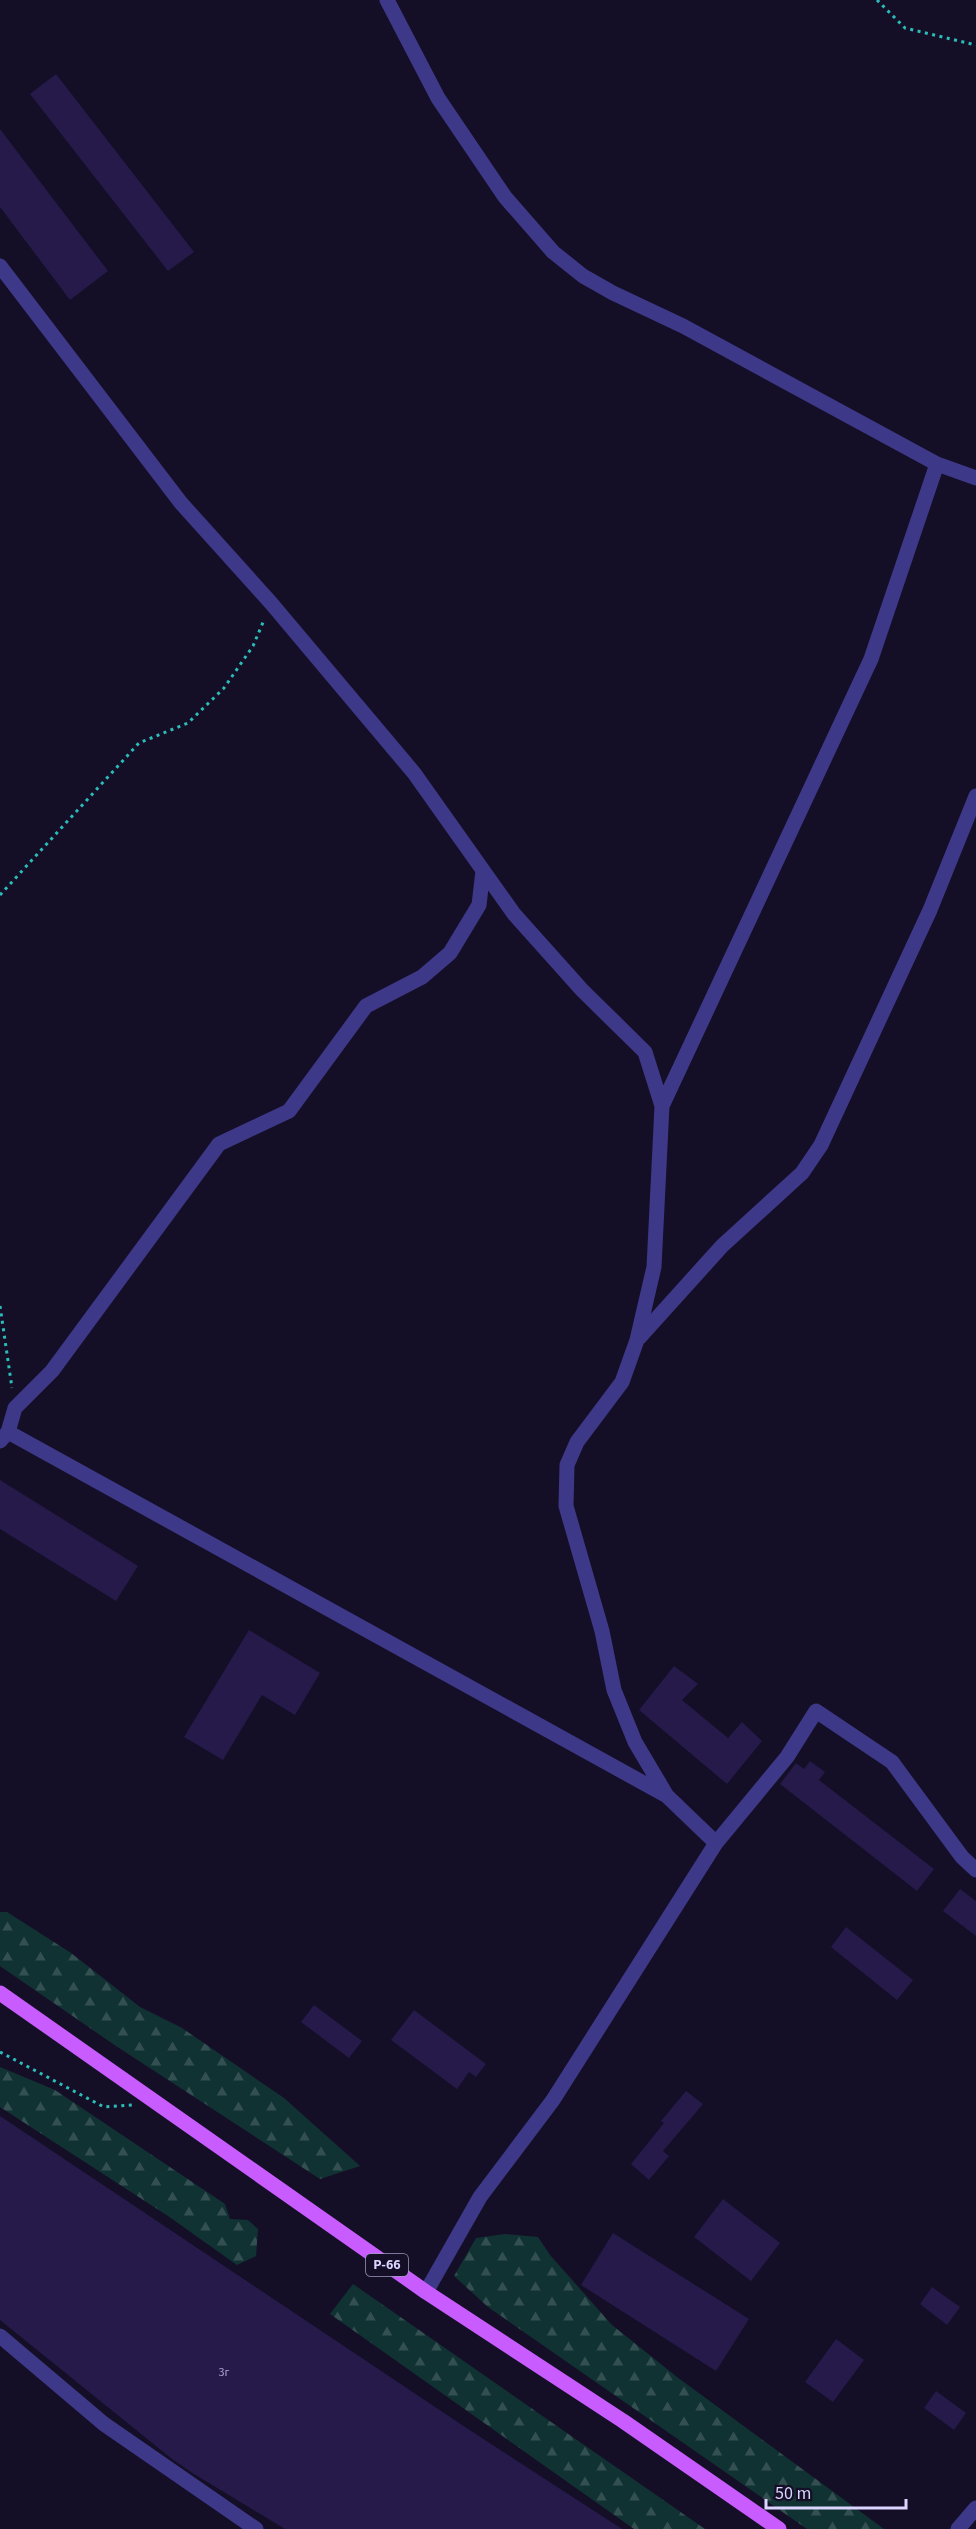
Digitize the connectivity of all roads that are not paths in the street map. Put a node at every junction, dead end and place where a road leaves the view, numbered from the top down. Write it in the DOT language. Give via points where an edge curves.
graph roads {
  1 [pos="387,0"];
  2 [pos="0,266"];
  3 [pos="937,465"];
  4 [pos="976,478"];
  5 [pos="976,796"];
  6 [pos="483,871"];
  7 [pos="662,1106"];
  8 [pos="637,1340"];
  9 [pos="4,1437"];
  10 [pos="667,1796"];
  11 [pos="716,1843"];
  12 [pos="976,1870"];
  13 [pos="0,1993"];
  14 [pos="426,2292"];
  15 [pos="0,2336"];
  16 [pos="976,2508"];
  17 [pos="256,2529"];
  18 [pos="779,2529"];
  19 [pos="958,2529"];
  1 -- 3 [label="street" via="438,99 505,197 553,252 613,293 683,326"];
  2 -- 6 [label="street" via="181,502 414,773"];
  3 -- 4 [label="street"];
  3 -- 7 [label="street" via="871,659"];
  5 -- 8 [label="street" via="930,910 821,1145 802,1173 722,1246"];
  6 -- 7 [label="street" via="514,914 582,990 645,1052"];
  6 -- 9 [label="street" via="479,905 450,953 422,977 366,1006 289,1110 219,1144 52,1371 15,1408"];
  7 -- 8 [label="street" via="654,1267"];
  8 -- 10 [label="street" via="622,1382 577,1442 567,1465 566,1506 599,1619 614,1690 635,1743"];
  9 -- 10 [label="street"];
  10 -- 11 [label="street"];
  11 -- 12 [label="street" via="787,1757 816,1711 892,1762 962,1857"];
  11 -- 14 [label="street" via="553,2100 480,2196"];
  13 -- 14 [label="main road, Р-66"];
  14 -- 18 [label="main road, Р-66"];
  15 -- 17 [label="street" via="104,2424"];
  16 -- 19 [label="street"];
}
